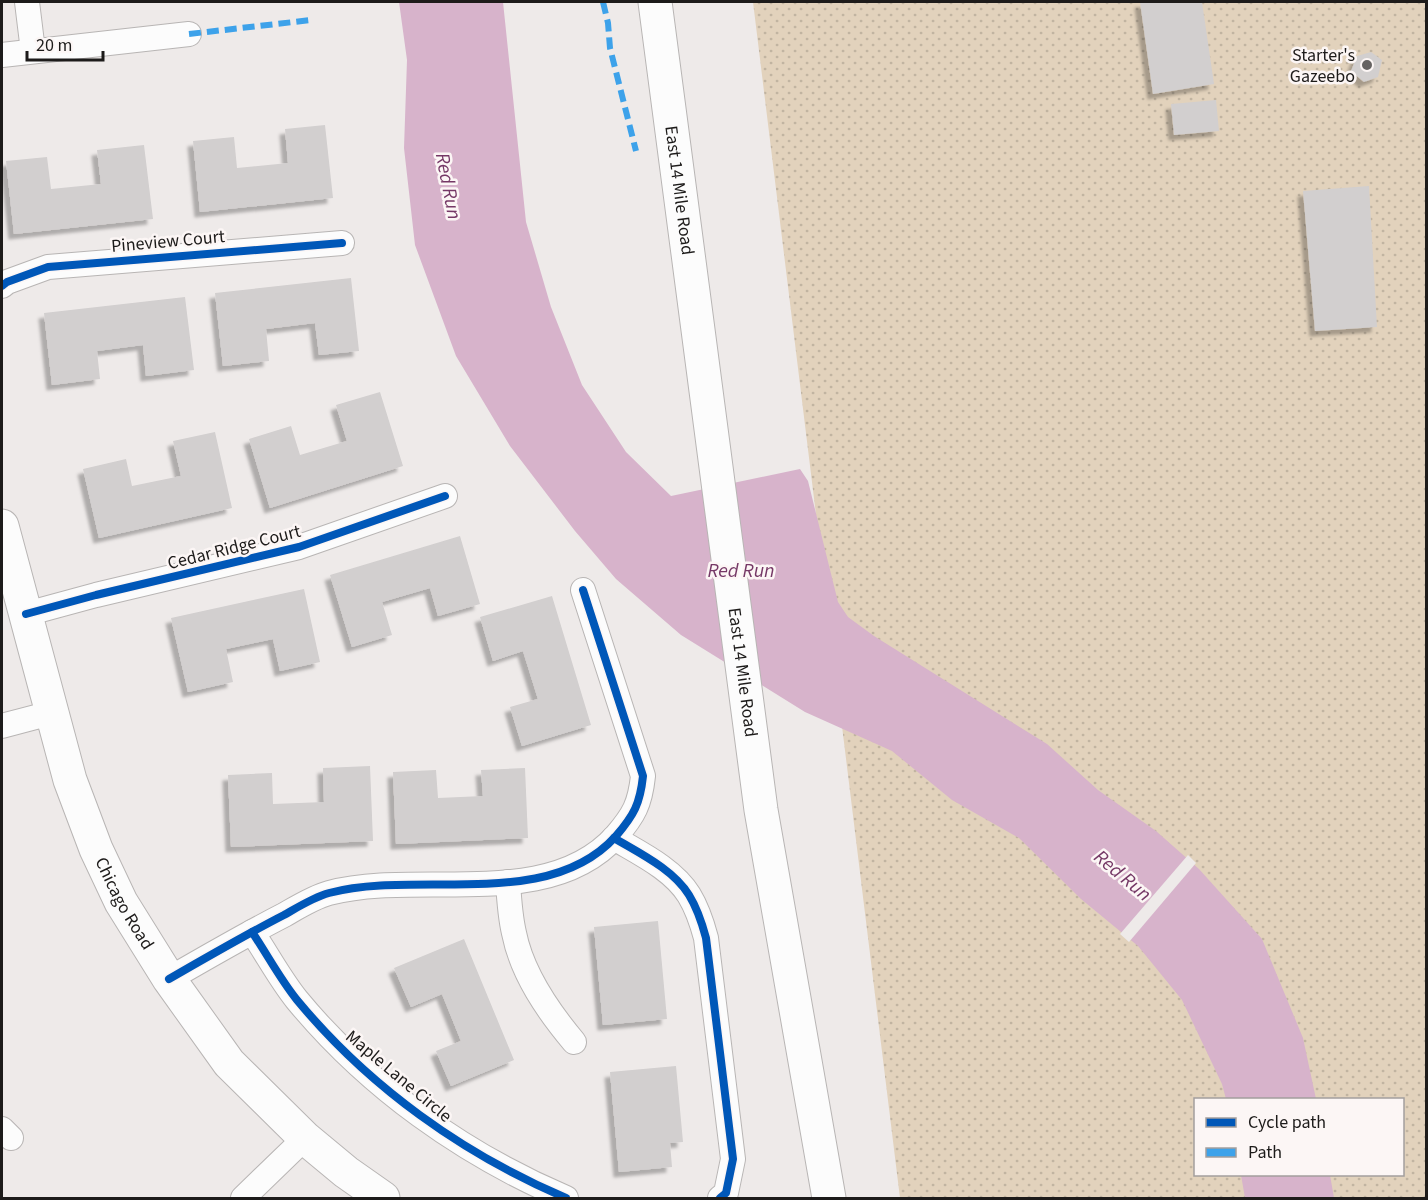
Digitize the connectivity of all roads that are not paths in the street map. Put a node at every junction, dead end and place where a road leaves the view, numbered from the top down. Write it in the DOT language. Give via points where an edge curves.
graph roads {
  1 [pos="27,2"];
  2 [pos="655,2"];
  3 [pos="189,34"];
  4 [pos="33,51"];
  5 [pos="2,55"];
  6 [pos="342,243"];
  7 [pos="2,286"];
  8 [pos="445,496"];
  9 [pos="2,526"];
  10 [pos="583,590"];
  11 [pos="26,614"];
  12 [pos="51,713"];
  13 [pos="2,726"];
  14 [pos="614,838"];
  15 [pos="508,882"];
  16 [pos="252,932"];
  17 [pos="169,979"];
  18 [pos="574,1042"];
  19 [pos="305,1138"];
  20 [pos="243,1198"];
  21 [pos="383,1198"];
  22 [pos="566,1198"];
  23 [pos="720,1198"];
  24 [pos="829,1198"];
  1 -- 4 [label="street"];
  2 -- 24 [label="main road, East 14 Mile Road" via="772,881"];
  3 -- 4 [label="street"];
  4 -- 5 [label="street"];
  6 -- 7 [label="street, Pineview Court" via="48,267"];
  8 -- 11 [label="street, Cedar Ridge Court" via="299,548"];
  9 -- 11 [label="main road, Chicago Road"];
  10 -- 14 [label="street" via="643,776 640,800"];
  11 -- 12 [label="main road, Chicago Road"];
  12 -- 13 [label="street"];
  12 -- 17 [label="main road, Chicago Road" via="70,780 96,849 121,902"];
  14 -- 15 [label="street" via="589,860 570,870"];
  14 -- 23 [label="street" via="668,873 687,892 706,938 733,1158 726,1193"];
  15 -- 16 [label="street" via="360,886 327,894"];
  15 -- 18 [label="street" via="514,934 524,967 550,1013"];
  16 -- 17 [label="street"];
  16 -- 22 [label="street, Maple Lane Circle" via="296,998 375,1079 438,1129 494,1163"];
  17 -- 19 [label="main road, Chicago Road" via="230,1063"];
  19 -- 20 [label="street"];
  19 -- 21 [label="main road, Chicago Road"];
}
